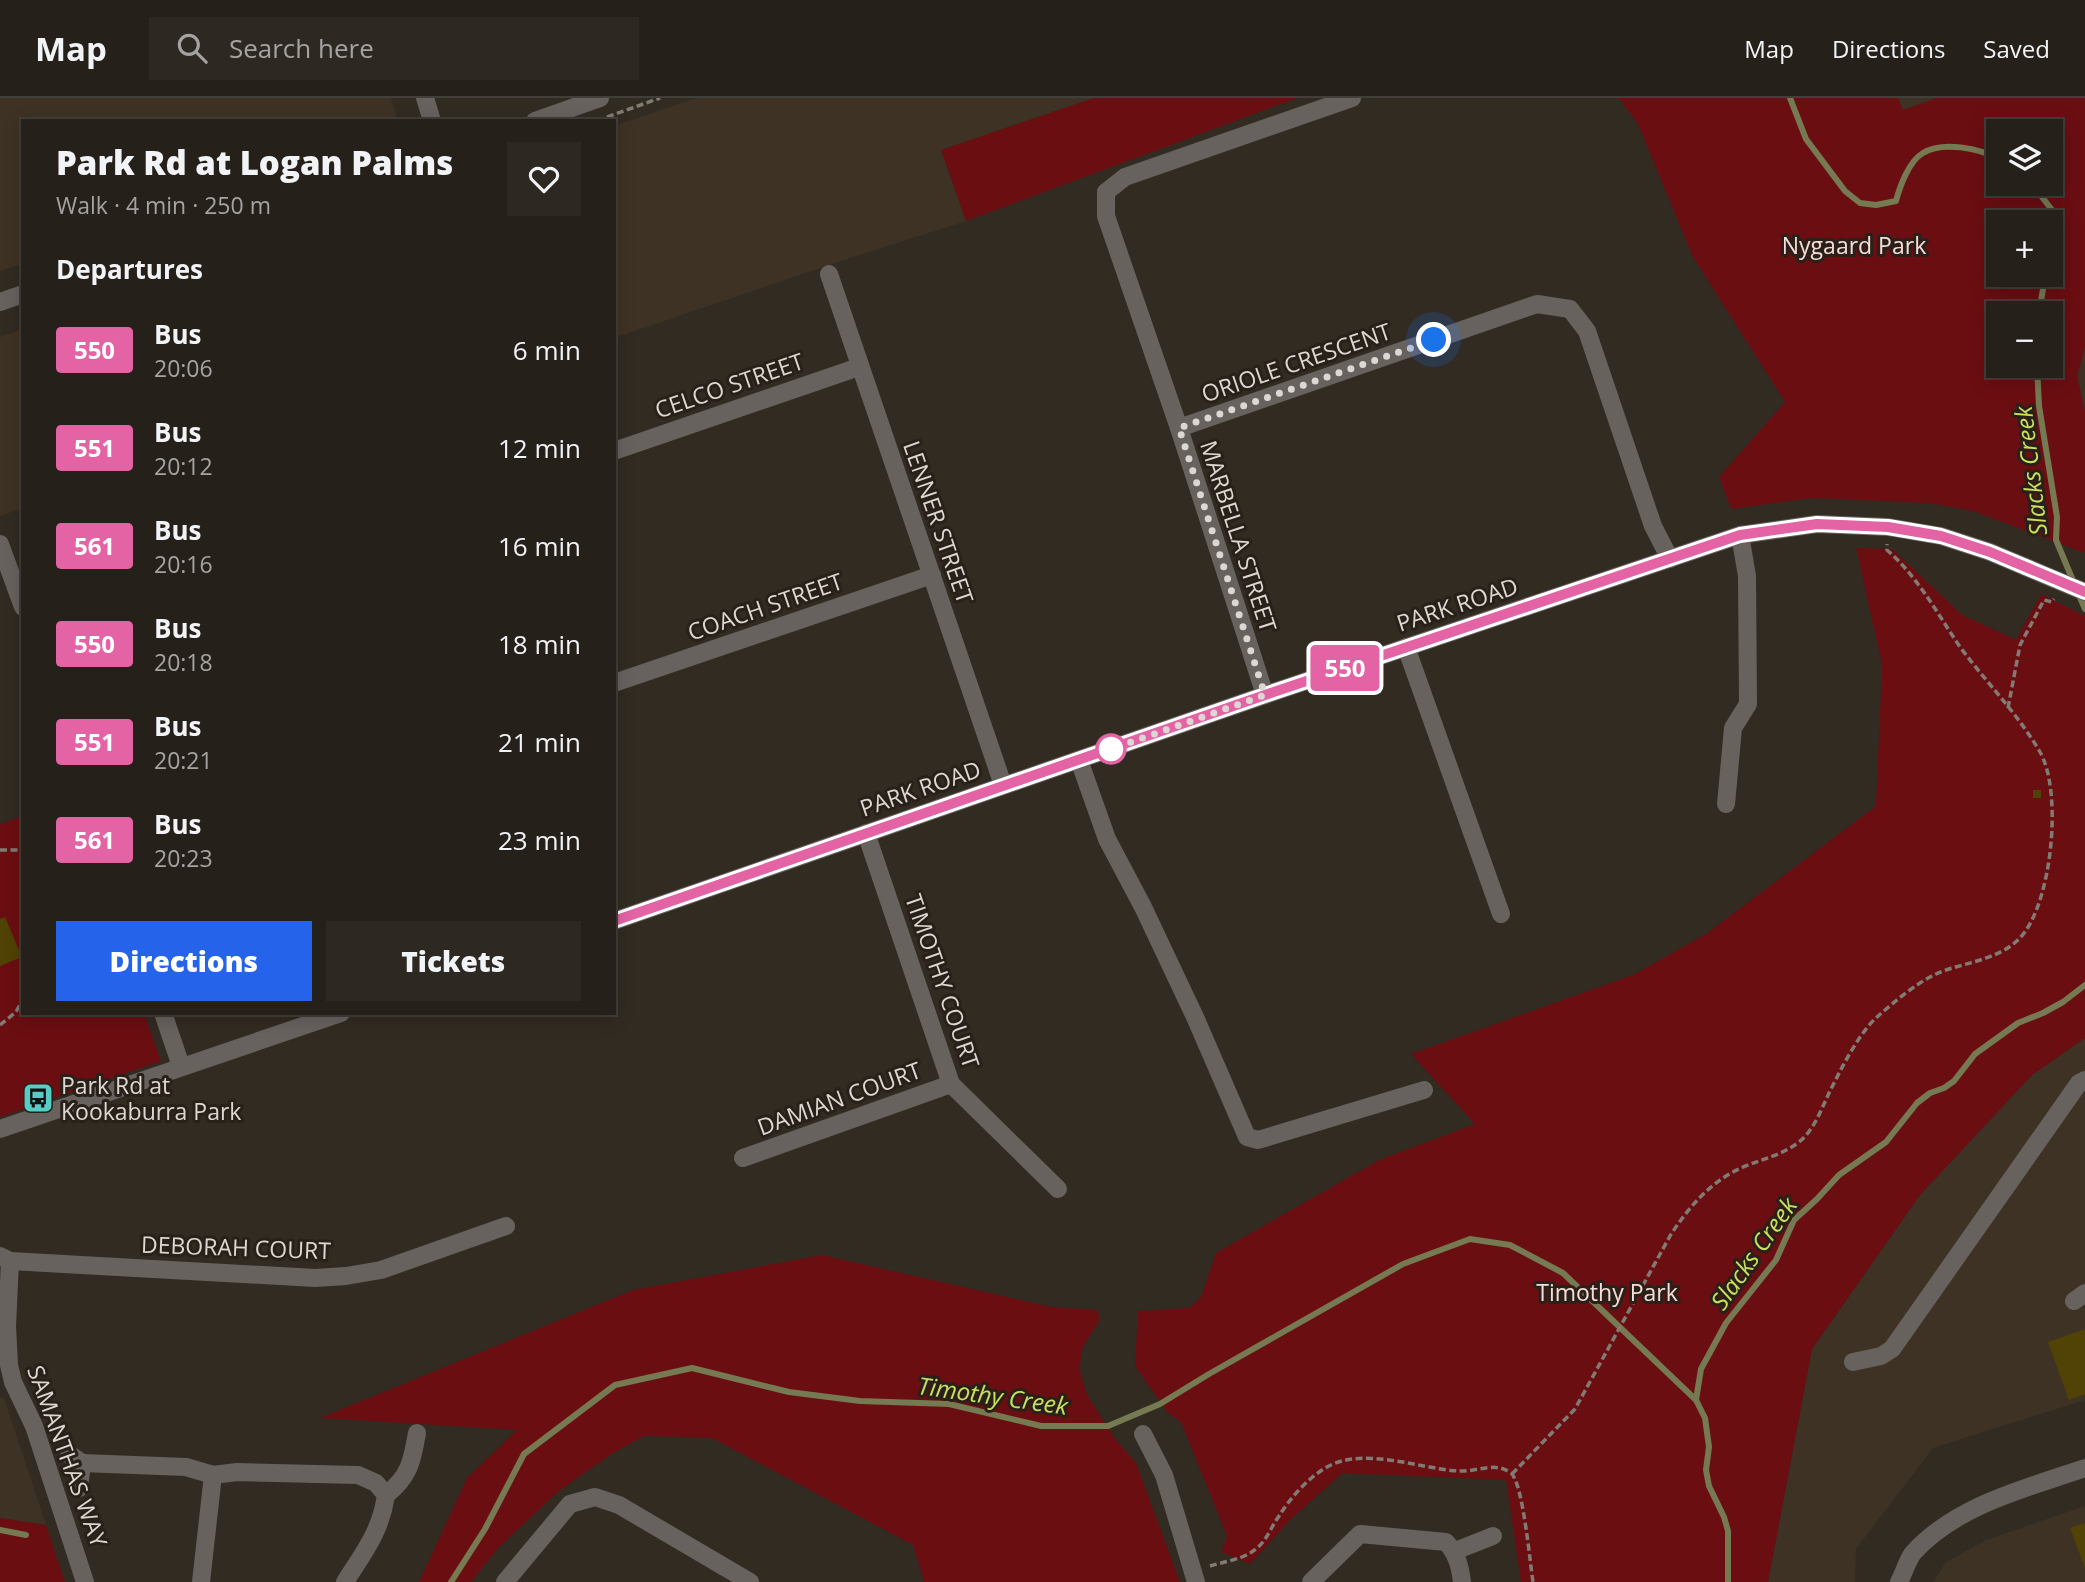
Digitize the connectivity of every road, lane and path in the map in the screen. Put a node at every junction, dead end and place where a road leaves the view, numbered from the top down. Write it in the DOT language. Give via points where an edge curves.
graph roads {
  1 [pos="425,98"];
  2 [pos="600,98"];
  3 [pos="660,98"];
  4 [pos="1352,98"];
  5 [pos="431,119"];
  6 [pos="541,119"];
  7 [pos="601,119"];
  8 [pos="829,274"];
  9 [pos="21,295"];
  10 [pos="0,302"];
  11 [pos="859,367"];
  12 [pos="1179,428"];
  13 [pos="616,449"];
  14 [pos="1888,527"];
  15 [pos="1740,535"];
  16 [pos="0,544"];
  17 [pos="1670,559"];
  18 [pos="932,575"];
  19 [pos="2085,592"];
  20 [pos="2057,594"];
  21 [pos="21,602"];
  22 [pos="1406,647"];
  23 [pos="616,682"];
  24 [pos="1265,695"];
  25 [pos="2008,708"];
  26 [pos="1079,761"];
  27 [pos="1003,785"];
  28 [pos="1727,804"];
  29 [pos="866,833"];
  30 [pos="0,850"];
  31 [pos="21,850"];
  32 [pos="1501,914"];
  33 [pos="616,920"];
  34 [pos="21,1003"];
  35 [pos="164,1015"];
  36 [pos="335,1015"];
  37 [pos="0,1025"];
  38 [pos="181,1066"];
  39 [pos="2085,1080"];
  40 [pos="951,1084"];
  41 [pos="1424,1090"];
  42 [pos="0,1129"];
  43 [pos="743,1158"];
  44 [pos="1058,1189"];
  45 [pos="506,1226"];
  46 [pos="5,1259"];
  47 [pos="1853,1362"];
  48 [pos="417,1433"];
  49 [pos="1143,1434"];
  50 [pos="2085,1468"];
  51 [pos="1512,1474"];
  52 [pos="213,1475"];
  53 [pos="79,1488"];
  54 [pos="386,1495"];
  55 [pos="1493,1536"];
  56 [pos="1455,1551"];
  57 [pos="1194,1577"];
  58 [pos="85,1582"];
  59 [pos="201,1582"];
  60 [pos="345,1582"];
  61 [pos="505,1582"];
  62 [pos="750,1582"];
  63 [pos="1311,1582"];
  64 [pos="1462,1582"];
  65 [pos="1533,1582"];
  66 [pos="1899,1582"];
  1 -- 5 [label="street"];
  2 -- 6 [label="street"];
  3 -- 7 [label="path"];
  4 -- 12 [label="street, MARBELLA STREET" via="1125,177 1105,192 1105,216"];
  8 -- 11 [label="street, LENNER STREET"];
  9 -- 10 [label="street"];
  11 -- 13 [label="street, CELCO STREET"];
  11 -- 18 [label="street, LENNER STREET"];
  12 -- 17 [label="street, ORIOLE CRESCENT" via="1536,304 1570,309 1587,331 1653,526"];
  12 -- 24 [label="street, MARBELLA STREET"];
  14 -- 15 [label="street, PARK ROAD" via="1817,524"];
  14 -- 19 [label="street, PARK ROAD" via="1941,536"];
  14 -- 25 [label="path" via="1887,551 1931,600"];
  15 -- 17 [label="street, PARK ROAD"];
  15 -- 28 [label="street" via="1747,576 1748,704 1732,728"];
  16 -- 21 [label="street"];
  17 -- 22 [label="street, PARK ROAD"];
  18 -- 23 [label="street, COACH STREET"];
  18 -- 27 [label="street, LENNER STREET"];
  20 -- 25 [label="path" via="2052,602 2044,600 2020,645"];
  22 -- 24 [label="street, PARK ROAD"];
  22 -- 32 [label="street"];
  24 -- 26 [label="street, PARK ROAD"];
  25 -- 51 [label="path" via="2041,754 2050,788 2052,852 2044,887 2019,939 1997,954 1937,974 1874,1020 1800,1142 1717,1181 1684,1215 1575,1409"];
  26 -- 27 [label="street, PARK ROAD"];
  26 -- 41 [label="street" via="1107,839 1195,1017 1247,1137 1258,1140"];
  27 -- 29 [label="street, PARK ROAD"];
  29 -- 33 [label="street, PARK ROAD"];
  29 -- 40 [label="street, TIMOTHY COURT"];
  30 -- 31 [label="path"];
  34 -- 37 [label="path"];
  35 -- 38 [label="street"];
  36 -- 38 [label="street"];
  38 -- 42 [label="street"];
  39 -- 47 [label="street" via="1892,1349"];
  40 -- 43 [label="street, DAMIAN COURT"];
  40 -- 44 [label="street, TIMOTHY COURT"];
  45 -- 46 [label="street, DEBORAH COURT" via="381,1270 346,1276 315,1278"];
  46 -- 58 [label="street, SAMANTHAS WAY" via="11,1374 34,1426"];
  48 -- 54 [label="street" via="412,1464"];
  49 -- 57 [label="street" via="1164,1475"];
  50 -- 66 [label="street" via="1949,1522 1912,1554"];
  51 -- 57 [label="path" via="1495,1466 1461,1471 1404,1461 1352,1459 1328,1466 1303,1486 1279,1515 1267,1539 1250,1554"];
  51 -- 65 [label="path" via="1519,1489"];
  52 -- 53 [label="street" via="186,1467 76,1459"];
  52 -- 54 [label="street" via="358,1475 376,1483"];
  52 -- 59 [label="street"];
  54 -- 60 [label="street" via="376,1534"];
  55 -- 56 [label="street"];
  56 -- 63 [label="street" via="1446,1542 1360,1534"];
  56 -- 64 [label="street"];
  61 -- 62 [label="street" via="570,1504 595,1497 619,1505"];
}
